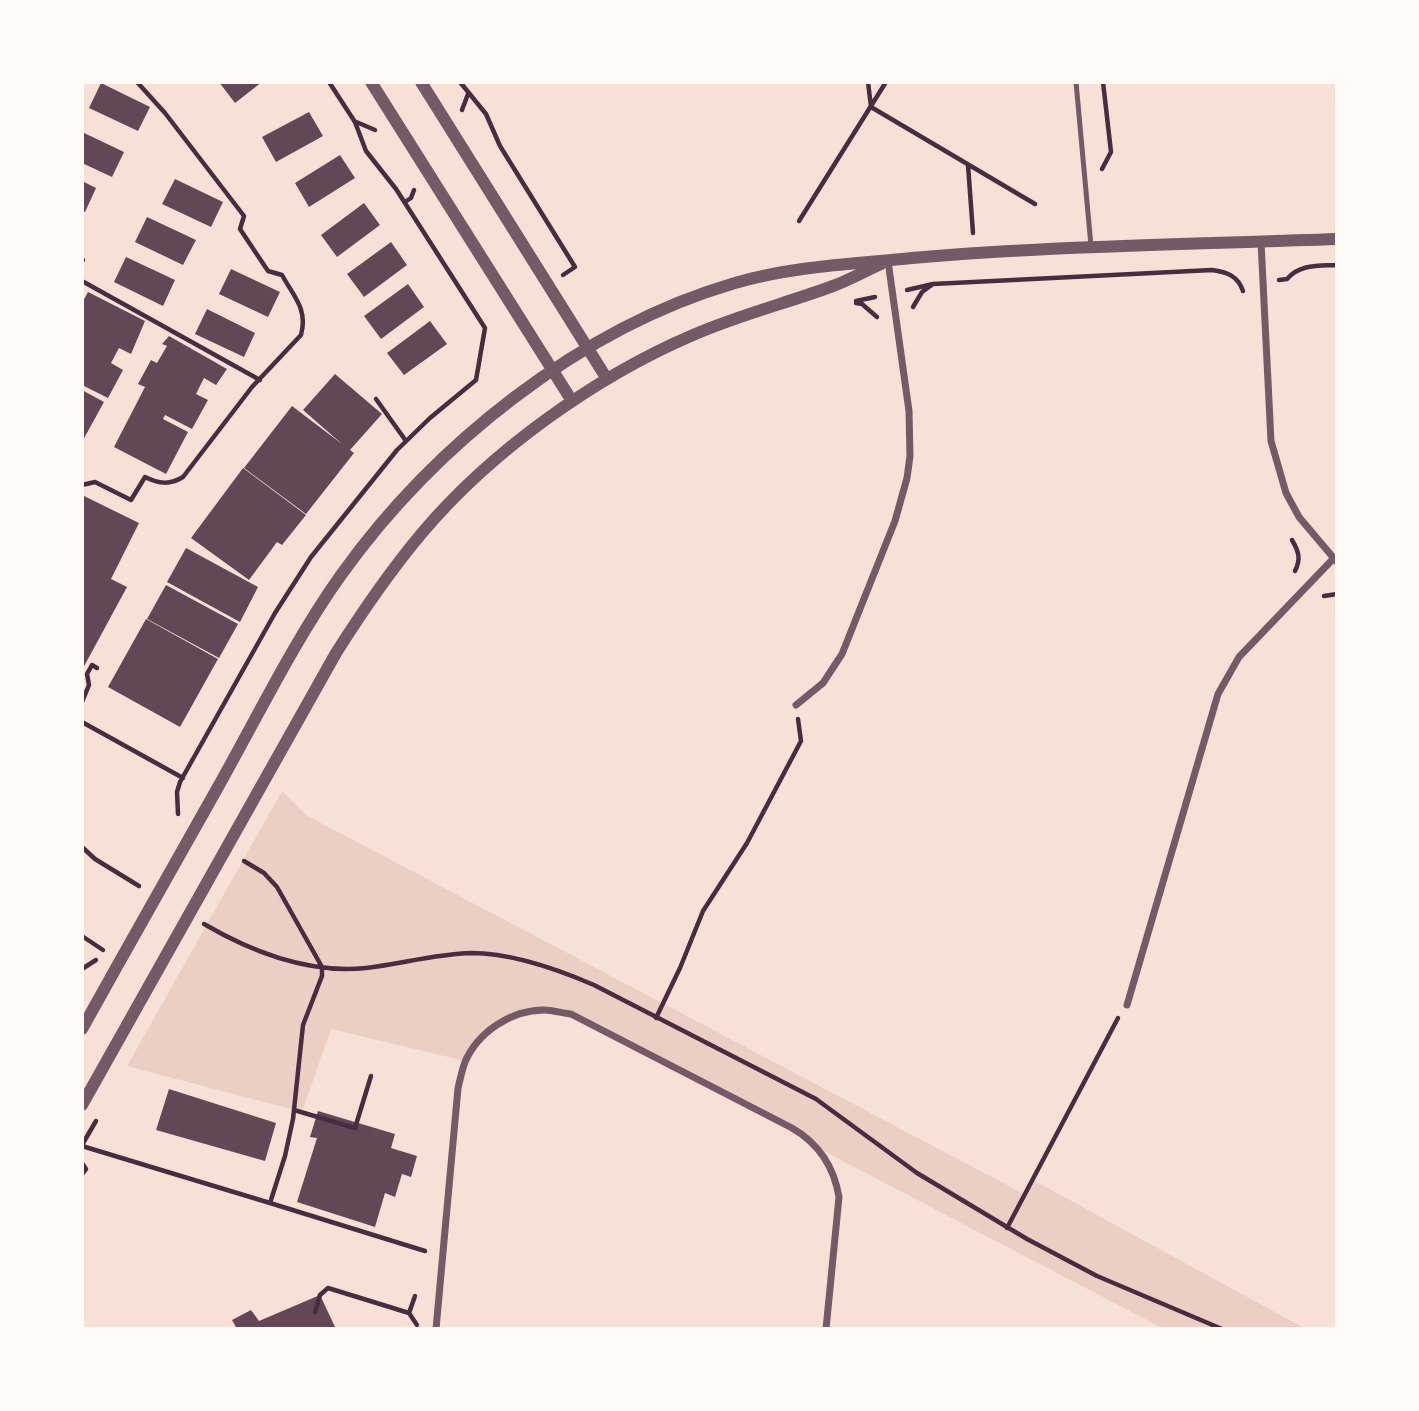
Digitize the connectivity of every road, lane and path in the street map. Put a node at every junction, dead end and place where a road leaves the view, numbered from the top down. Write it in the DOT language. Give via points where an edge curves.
graph roads {
  1 [pos="137,82"];
  2 [pos="329,82"];
  3 [pos="371,82"];
  4 [pos="421,82"];
  5 [pos="460,82"];
  6 [pos="868,82"];
  7 [pos="886,82"];
  8 [pos="1076,82"];
  9 [pos="1103,82"];
  10 [pos="871,107"];
  11 [pos="968,164"];
  12 [pos="1103,178"];
  13 [pos="1035,204"];
  14 [pos="799,221"];
  15 [pos="1337,239"];
  16 [pos="1261,242"];
  17 [pos="1091,249"];
  18 [pos="974,253"];
  19 [pos="888,261"];
  20 [pos="1337,265"];
  21 [pos="575,267"];
  22 [pos="1287,279"];
  23 [pos="82,281"];
  24 [pos="1244,296"];
  25 [pos="851,302"];
  26 [pos="913,314"];
  27 [pos="880,328"];
  28 [pos="587,348"];
  29 [pos="552,370"];
  30 [pos="607,379"];
  31 [pos="260,380"];
  32 [pos="376,399"];
  33 [pos="572,401"];
  34 [pos="406,441"];
  35 [pos="82,485"];
  36 [pos="1287,531"];
  37 [pos="1335,561"];
  38 [pos="1291,579"];
  39 [pos="1337,594"];
  40 [pos="1321,597"];
  41 [pos="97,668"];
  42 [pos="82,702"];
  43 [pos="796,705"];
  44 [pos="82,722"];
  45 [pos="183,778"];
  46 [pos="177,818"];
  47 [pos="244,861"];
  48 [pos="82,936"];
  49 [pos="82,969"];
  50 [pos="1127,1004"];
  51 [pos="656,1018"];
  52 [pos="82,1029"];
  53 [pos="371,1076"];
  54 [pos="82,1105"];
  55 [pos="294,1110"];
  56 [pos="82,1146"];
  57 [pos="82,1163"];
  58 [pos="82,1174"];
  59 [pos="270,1203"];
  60 [pos="1007,1228"];
  61 [pos="443,1256"];
  62 [pos="415,1296"];
  63 [pos="315,1312"];
  64 [pos="409,1313"];
  65 [pos="419,1329"];
  66 [pos="436,1329"];
  67 [pos="827,1329"];
  1 -- 31 [label="path" via="244,216 240,229 268,271 282,275 303,312 301,335"];
  2 -- 34 [label="path" via="355,122 366,150 485,328 476,380"];
  3 -- 29 [label="street"];
  4 -- 28 [label="street"];
  5 -- 21 [label="path" via="486,114 500,146"];
  6 -- 10 [label="path"];
  7 -- 10 [label="path"];
  8 -- 17 [label="lane"];
  9 -- 12 [label="path" via="1111,152 1102,166"];
  10 -- 11 [label="path"];
  10 -- 14 [label="path"];
  11 -- 13 [label="path"];
  11 -- 18 [label="path"];
  15 -- 16 [label="street"];
  16 -- 17 [label="street"];
  16 -- 37 [label="street" via="1271,441 1292,505"];
  17 -- 18 [label="street"];
  18 -- 19 [label="street"];
  19 -- 28 [label="street" via="811,266 735,283 662,309"];
  19 -- 30 [label="street" via="835,286 701,331"];
  19 -- 43 [label="street" via="909,411 907,478 895,521 842,654 823,683"];
  20 -- 22 [label="path" via="1298,269"];
  23 -- 31 [label="path"];
  24 -- 26 [label="path" via="1236,278 1212,270 976,281 933,284 916,298"];
  25 -- 27 [label="path" via="862,304 877,317"];
  28 -- 29 [label="street"];
  28 -- 30 [label="street"];
  29 -- 33 [label="street"];
  29 -- 52 [label="street" via="445,456 369,538 339,578"];
  30 -- 33 [label="street"];
  31 -- 35 [label="path" via="175,482 145,477 131,500 95,482"];
  32 -- 34 [label="path"];
  33 -- 54 [label="street" via="492,463 422,533 362,612"];
  34 -- 45 [label="path" via="311,557 275,612"];
  36 -- 38 [label="path" via="1298,552"];
  37 -- 50 [label="street" via="1239,657 1218,694"];
  39 -- 40 [label="path"];
  41 -- 42 [label="path" via="92,665 87,674 89,685"];
  43 -- 51 [label="path" via="801,741 747,843 703,911"];
  44 -- 45 [label="path"];
  45 -- 46 [label="path" via="177,792"];
  47 -- 55 [label="path" via="277,887 322,967 303,1025"];
  48 -- 49 [label="path" via="103,953"];
  50 -- 60 [label="path"];
  53 -- 55 [label="path" via="355,1128"];
  55 -- 59 [label="path"];
  56 -- 59 [label="path"];
  57 -- 58 [label="path" via="86,1169"];
  59 -- 61 [label="path"];
  61 -- 66 [label="street"];
  61 -- 67 [label="street" via="458,1088 465,1061 486,1033 516,1015 543,1010 571,1014 805,1135 825,1157 839,1197"];
  62 -- 64 [label="path"];
  63 -- 64 [label="path" via="320,1295 328,1288"];
  64 -- 65 [label="path"];
}
